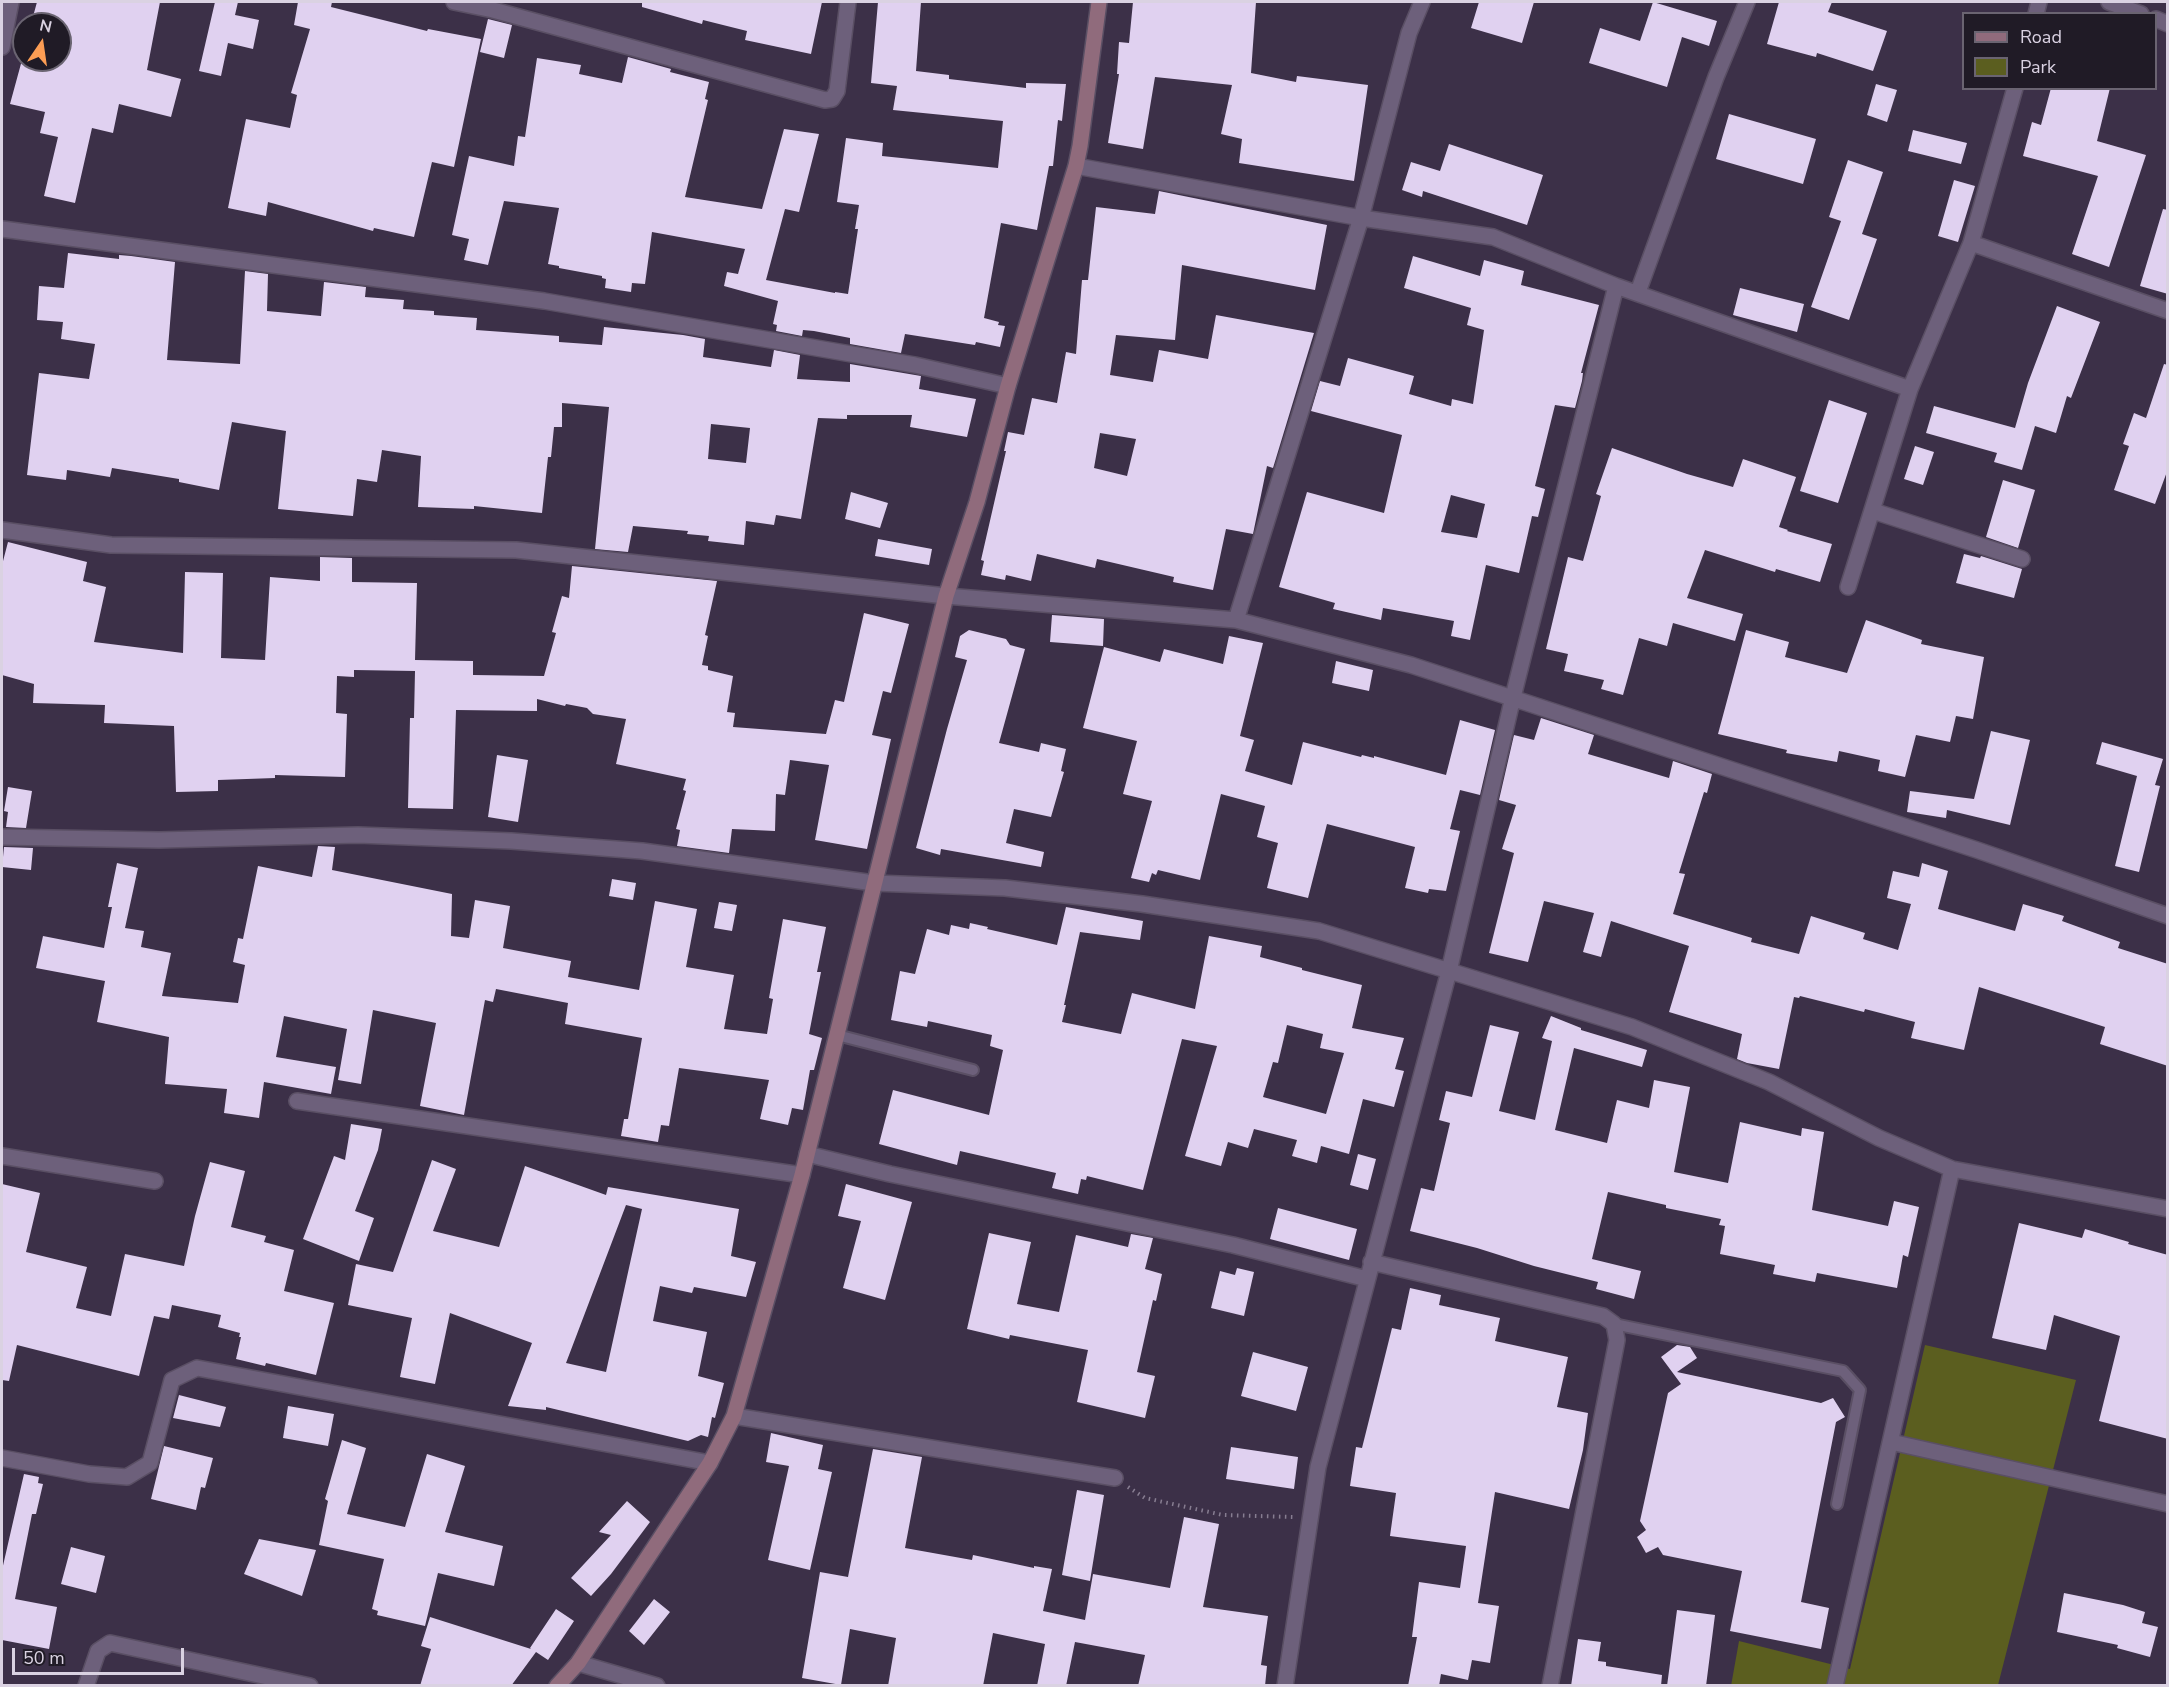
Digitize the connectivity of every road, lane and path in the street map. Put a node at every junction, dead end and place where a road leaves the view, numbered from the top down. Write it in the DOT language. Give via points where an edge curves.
graph roads {
  1 [pos="11,2"];
  2 [pos="454,2"];
  3 [pos="848,2"];
  4 [pos="1099,2"];
  5 [pos="1422,2"];
  6 [pos="1747,2"];
  7 [pos="2109,2"];
  8 [pos="2135,12"];
  9 [pos="2,47"];
  10 [pos="2014,90"];
  11 [pos="1076,166"];
  12 [pos="1361,218"];
  13 [pos="2,229"];
  14 [pos="1971,243"];
  15 [pos="1616,286"];
  16 [pos="1638,292"];
  17 [pos="2168,310"];
  18 [pos="1008,386"];
  19 [pos="1910,389"];
  20 [pos="1873,512"];
  21 [pos="2,530"];
  22 [pos="2022,559"];
  23 [pos="1848,586"];
  24 [pos="946,596"];
  25 [pos="1236,620"];
  26 [pos="1513,698"];
  27 [pos="2,837"];
  28 [pos="874,883"];
  29 [pos="2168,916"];
  30 [pos="1449,971"];
  31 [pos="837,1035"];
  32 [pos="973,1070"];
  33 [pos="297,1101"];
  34 [pos="807,1154"];
  35 [pos="2,1156"];
  36 [pos="1952,1169"];
  37 [pos="802,1175"];
  38 [pos="155,1181"];
  39 [pos="2168,1209"];
  40 [pos="1371,1262"];
  41 [pos="1367,1279"];
  42 [pos="1614,1324"];
  43 [pos="734,1416"];
  44 [pos="1891,1442"];
  45 [pos="2,1458"];
  46 [pos="710,1463"];
  47 [pos="1115,1478"];
  48 [pos="1837,1504"];
  49 [pos="2168,1504"];
  50 [pos="1309,1517"];
  51 [pos="578,1663"];
  52 [pos="86,1686"];
  53 [pos="310,1686"];
  54 [pos="557,1686"];
  55 [pos="657,1686"];
  56 [pos="1285,1686"];
  57 [pos="1550,1686"];
  58 [pos="1835,1686"];
  1 -- 9 [label="street"];
  2 -- 3 [label="street" via="825,100 832,99 837,91"];
  4 -- 11 [label="street"];
  5 -- 12 [label="street" via="1409,33"];
  6 -- 16 [label="street"];
  7 -- 8 [label="street"];
  10 -- 14 [label="street"];
  11 -- 12 [label="street"];
  11 -- 18 [label="street"];
  12 -- 15 [label="street" via="1493,237"];
  12 -- 25 [label="street"];
  13 -- 18 [label="street" via="544,301 915,365"];
  14 -- 17 [label="street"];
  14 -- 19 [label="street"];
  15 -- 16 [label="street"];
  15 -- 26 [label="street"];
  16 -- 19 [label="street"];
  18 -- 24 [label="street" via="977,502"];
  19 -- 20 [label="street"];
  20 -- 22 [label="street"];
  20 -- 23 [label="street"];
  21 -- 24 [label="street" via="111,546 516,550"];
  24 -- 25 [label="street"];
  24 -- 28 [label="street"];
  25 -- 26 [label="street" via="1411,665"];
  26 -- 29 [label="street"];
  26 -- 30 [label="street"];
  27 -- 28 [label="street" via="159,840 358,835 511,841 642,851"];
  28 -- 30 [label="street" via="1005,888 1143,904 1319,931"];
  28 -- 31 [label="street"];
  30 -- 36 [label="street" via="1632,1027 1769,1083"];
  30 -- 40 [label="street"];
  31 -- 32 [label="lane"];
  31 -- 34 [label="street"];
  33 -- 37 [label="street"];
  34 -- 37 [label="street"];
  34 -- 41 [label="street" via="1233,1245"];
  35 -- 38 [label="street"];
  36 -- 39 [label="street"];
  36 -- 44 [label="street"];
  37 -- 43 [label="street"];
  40 -- 41 [label="street"];
  40 -- 42 [label="street" via="1603,1316"];
  41 -- 50 [label="street" via="1318,1467"];
  42 -- 48 [label="lane" via="1843,1371 1860,1390"];
  42 -- 57 [label="street" via="1617,1340"];
  43 -- 46 [label="street"];
  43 -- 47 [label="street"];
  44 -- 49 [label="street"];
  44 -- 58 [label="street"];
  45 -- 46 [label="street" via="127,1477 150,1463 172,1380 197,1368"];
  46 -- 51 [label="street"];
  47 -- 50 [label="path" via="1145,1498 1223,1515"];
  50 -- 56 [label="street"];
  51 -- 54 [label="street"];
  51 -- 55 [label="street"];
  52 -- 53 [label="street" via="98,1651 110,1643"];
}
